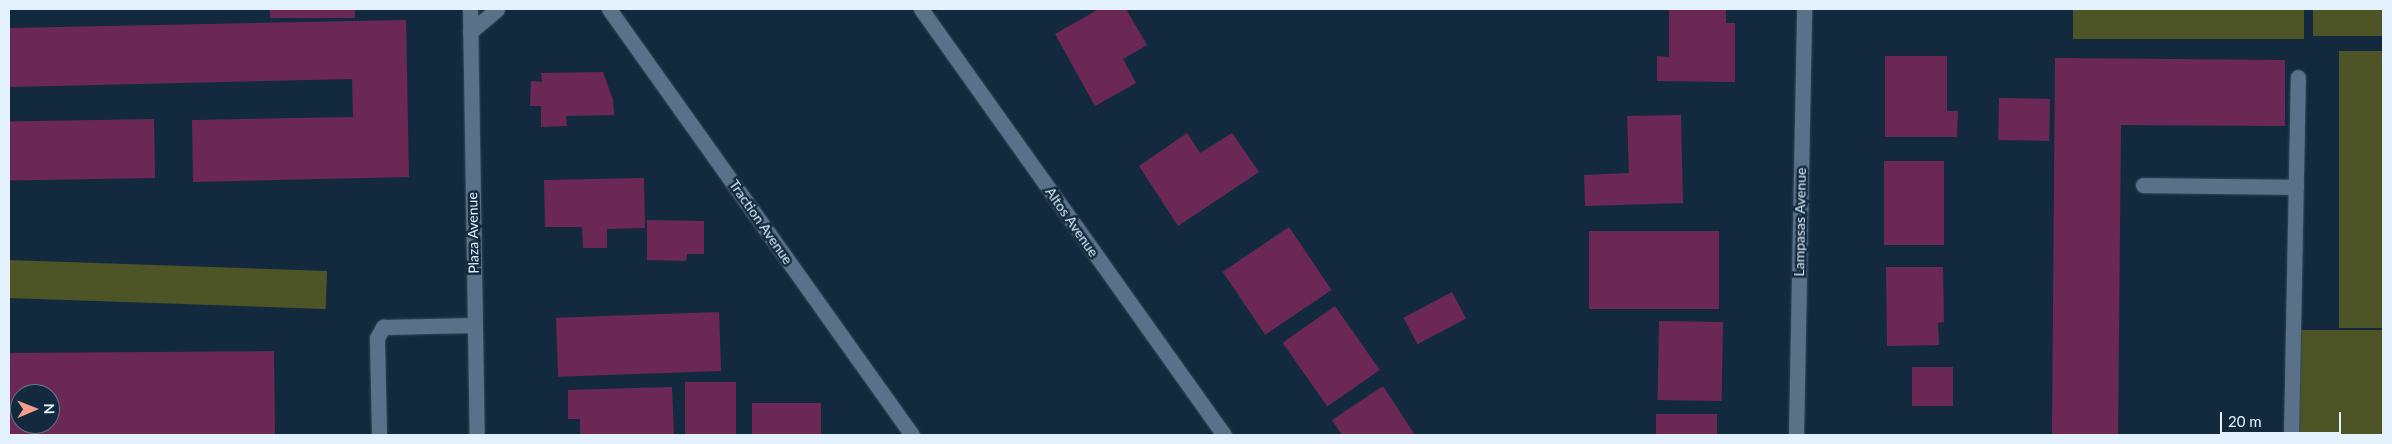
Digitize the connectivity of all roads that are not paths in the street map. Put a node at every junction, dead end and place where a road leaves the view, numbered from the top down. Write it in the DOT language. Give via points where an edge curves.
graph roads {
  1 [pos="470,9"];
  2 [pos="497,9"];
  3 [pos="609,9"];
  4 [pos="921,9"];
  5 [pos="1804,9"];
  6 [pos="470,32"];
  7 [pos="2298,77"];
  8 [pos="2143,185"];
  9 [pos="2296,187"];
  10 [pos="475,325"];
  11 [pos="379,435"];
  12 [pos="477,435"];
  13 [pos="912,435"];
  14 [pos="1224,435"];
  15 [pos="1796,435"];
  16 [pos="2291,435"];
  1 -- 6 [label="street, Plaza Avenue"];
  2 -- 6 [label="street"];
  3 -- 13 [label="street, Traction Avenue"];
  4 -- 14 [label="street, Altos Avenue"];
  5 -- 15 [label="street, Lampasas Avenue"];
  6 -- 10 [label="street, Plaza Avenue"];
  7 -- 9 [label="street"];
  8 -- 9 [label="street"];
  9 -- 16 [label="street"];
  10 -- 11 [label="street" via="383,327 377,338"];
  10 -- 12 [label="street, Plaza Avenue"];
}
